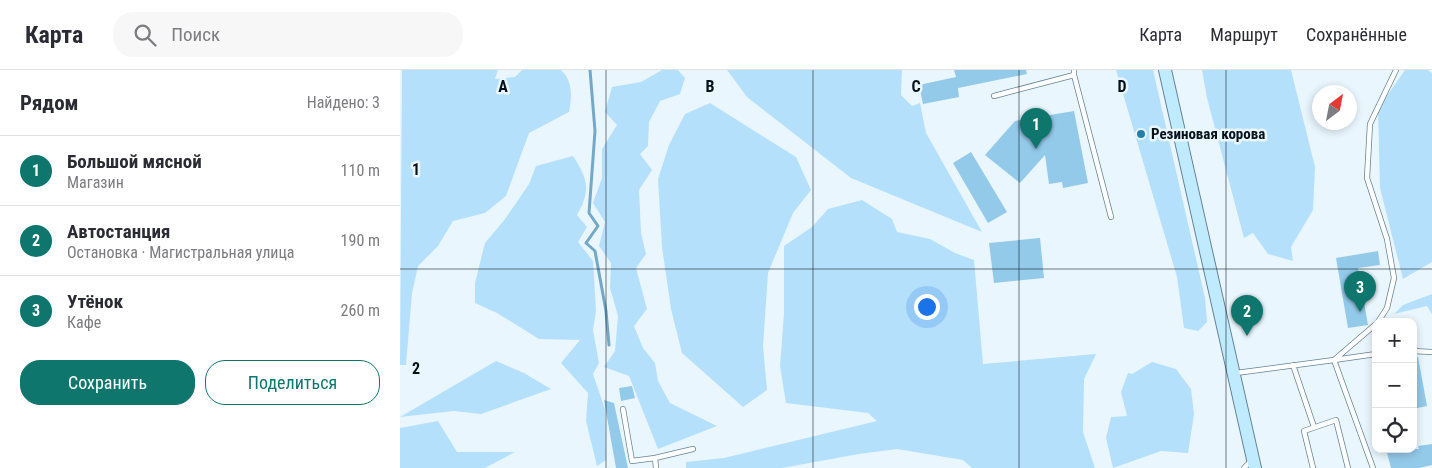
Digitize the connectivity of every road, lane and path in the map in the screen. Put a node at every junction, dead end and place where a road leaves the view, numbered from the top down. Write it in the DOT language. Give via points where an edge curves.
graph roads {
  1 [pos="1165,70"];
  2 [pos="1396,70"];
  3 [pos="1074,73"];
  4 [pos="994,96"];
  5 [pos="1111,217"];
  6 [pos="1380,318"];
  7 [pos="1372,327"];
  8 [pos="1417,351"];
  9 [pos="1432,352"];
  10 [pos="1372,355"];
  11 [pos="1334,360"];
  12 [pos="1294,365"];
  13 [pos="1233,374"];
  14 [pos="623,409"];
  15 [pos="1314,427"];
  16 [pos="693,449"];
  17 [pos="655,458"];
  18 [pos="1250,465"];
  19 [pos="656,468"];
  20 [pos="1313,468"];
  21 [pos="1348,468"];
  22 [pos="1373,468"];
  1 -- 13 [label="main road"];
  2 -- 6 [label="lane" via="1370,124 1367,178 1387,239 1394,278 1387,308"];
  3 -- 4 [label="lane"];
  3 -- 5 [label="lane"];
  7 -- 11 [label="lane"];
  8 -- 9 [label="lane"];
  10 -- 11 [label="lane"];
  11 -- 12 [label="lane"];
  11 -- 22 [label="lane"];
  12 -- 13 [label="lane"];
  12 -- 15 [label="lane"];
  13 -- 18 [label="main road"];
  14 -- 17 [label="lane" via="632,461"];
  15 -- 20 [label="lane" via="1304,431"];
  15 -- 21 [label="lane" via="1336,420"];
  16 -- 17 [label="lane"];
  17 -- 19 [label="lane"];
}
